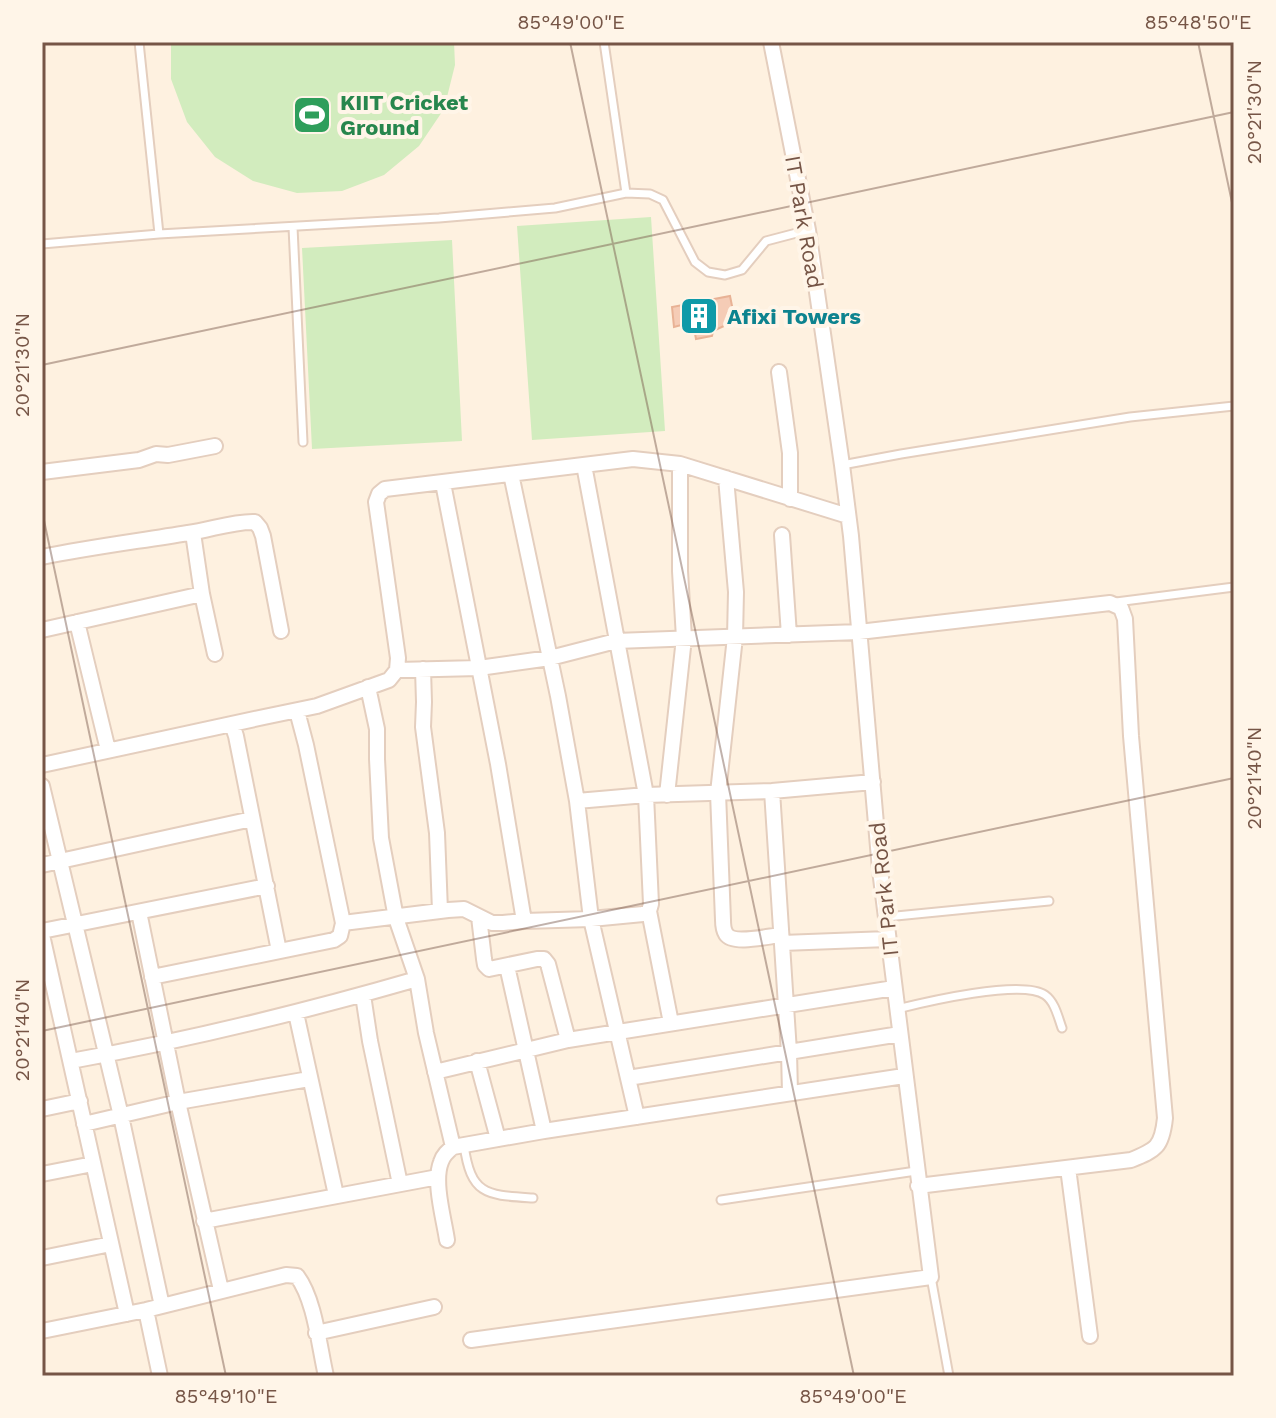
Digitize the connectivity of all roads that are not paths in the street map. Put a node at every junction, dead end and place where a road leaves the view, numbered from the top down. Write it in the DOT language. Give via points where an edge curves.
graph roads {
  1 [pos="139,42"];
  2 [pos="604,42"];
  3 [pos="771,42"];
  4 [pos="626,193"];
  5 [pos="293,227"];
  6 [pos="808,230"];
  7 [pos="159,234"];
  8 [pos="42,244"];
  9 [pos="779,372"];
  10 [pos="1234,406"];
  11 [pos="303,442"];
  12 [pos="215,446"];
  13 [pos="680,464"];
  14 [pos="584,465"];
  15 [pos="842,465"];
  16 [pos="42,472"];
  17 [pos="511,474"];
  18 [pos="726,478"];
  19 [pos="443,483"];
  20 [pos="790,499"];
  21 [pos="848,516"];
  22 [pos="193,533"];
  23 [pos="782,535"];
  24 [pos="42,557"];
  25 [pos="1234,587"];
  26 [pos="202,594"];
  27 [pos="1110,603"];
  28 [pos="77,622"];
  29 [pos="42,630"];
  30 [pos="281,631"];
  31 [pos="859,632"];
  32 [pos="789,635"];
  33 [pos="735,637"];
  34 [pos="684,638"];
  35 [pos="616,641"];
  36 [pos="215,654"];
  37 [pos="550,658"];
  38 [pos="479,668"];
  39 [pos="423,669"];
  40 [pos="397,670"];
  41 [pos="368,687"];
  42 [pos="297,711"];
  43 [pos="232,724"];
  44 [pos="108,750"];
  45 [pos="42,765"];
  46 [pos="873,782"];
  47 [pos="42,786"];
  48 [pos="772,791"];
  49 [pos="718,793"];
  50 [pos="646,795"];
  51 [pos="667,795"];
  52 [pos="577,801"];
  53 [pos="252,819"];
  54 [pos="60,861"];
  55 [pos="42,865"];
  56 [pos="267,886"];
  57 [pos="1049,901"];
  58 [pos="440,911"];
  59 [pos="649,911"];
  60 [pos="139,912"];
  61 [pos="479,917"];
  62 [pos="886,917"];
  63 [pos="396,918"];
  64 [pos="591,919"];
  65 [pos="524,921"];
  66 [pos="343,923"];
  67 [pos="74,924"];
  68 [pos="42,933"];
  69 [pos="781,939"];
  70 [pos="888,939"];
  71 [pos="279,951"];
  72 [pos="507,966"];
  73 [pos="46,968"];
  74 [pos="152,977"];
  75 [pos="417,979"];
  76 [pos="894,988"];
  77 [pos="363,995"];
  78 [pos="786,1005"];
  79 [pos="897,1009"];
  80 [pos="296,1013"];
  81 [pos="671,1023"];
  82 [pos="1062,1028"];
  83 [pos="617,1031"];
  84 [pos="900,1034"];
  85 [pos="568,1040"];
  86 [pos="166,1043"];
  87 [pos="526,1050"];
  88 [pos="789,1052"];
  89 [pos="106,1054"];
  90 [pos="71,1061"];
  91 [pos="477,1061"];
  92 [pos="435,1072"];
  93 [pos="904,1076"];
  94 [pos="628,1078"];
  95 [pos="309,1079"];
  96 [pos="790,1093"];
  97 [pos="80,1101"];
  98 [pos="178,1102"];
  99 [pos="42,1109"];
  100 [pos="121,1116"];
  101 [pos="637,1117"];
  102 [pos="84,1124"];
  103 [pos="544,1131"];
  104 [pos="498,1139"];
  105 [pos="459,1146"];
  106 [pos="93,1164"];
  107 [pos="1068,1168"];
  108 [pos="42,1174"];
  109 [pos="438,1177"];
  110 [pos="917,1179"];
  111 [pos="400,1184"];
  112 [pos="336,1195"];
  113 [pos="533,1198"];
  114 [pos="721,1200"];
  115 [pos="204,1221"];
  116 [pos="447,1240"];
  117 [pos="111,1244"];
  118 [pos="42,1258"];
  119 [pos="931,1277"];
  120 [pos="221,1290"];
  121 [pos="162,1306"];
  122 [pos="434,1307"];
  123 [pos="146,1310"];
  124 [pos="127,1314"];
  125 [pos="42,1331"];
  126 [pos="316,1333"];
  127 [pos="1090,1336"];
  128 [pos="471,1340"];
  129 [pos="160,1376"];
  130 [pos="326,1376"];
  131 [pos="949,1376"];
  1 -- 7 [label="lane"];
  2 -- 4 [label="lane"];
  3 -- 6 [label="street, IT Park Road"];
  4 -- 5 [label="lane" via="555,208"];
  4 -- 6 [label="lane" via="663,200 695,262 708,272 742,270 766,241"];
  5 -- 7 [label="lane"];
  5 -- 11 [label="lane"];
  6 -- 15 [label="street, IT Park Road"];
  7 -- 8 [label="lane"];
  9 -- 20 [label="street"];
  10 -- 15 [label="lane" via="1130,417"];
  12 -- 16 [label="street"];
  13 -- 14 [label="street" via="633,459"];
  13 -- 18 [label="street"];
  13 -- 34 [label="street"];
  14 -- 17 [label="street"];
  14 -- 35 [label="street"];
  15 -- 21 [label="street, IT Park Road"];
  17 -- 19 [label="street"];
  17 -- 37 [label="street"];
  18 -- 20 [label="street"];
  18 -- 33 [label="street"];
  19 -- 38 [label="street"];
  19 -- 40 [label="street" via="385,489 376,502"];
  20 -- 21 [label="street"];
  21 -- 31 [label="street, IT Park Road"];
  22 -- 24 [label="street"];
  22 -- 26 [label="street"];
  22 -- 30 [label="street" via="255,522 263,536"];
  23 -- 32 [label="street"];
  25 -- 27 [label="lane"];
  26 -- 28 [label="street"];
  26 -- 36 [label="street"];
  27 -- 31 [label="street"];
  27 -- 107 [label="street" via="1121,608 1125,619 1165,1118 1155,1150 1131,1160"];
  28 -- 29 [label="street"];
  28 -- 44 [label="street"];
  31 -- 32 [label="street"];
  31 -- 46 [label="street, IT Park Road"];
  32 -- 33 [label="street"];
  33 -- 34 [label="street"];
  33 -- 49 [label="street"];
  34 -- 35 [label="street"];
  34 -- 51 [label="street"];
  35 -- 37 [label="street"];
  35 -- 50 [label="street"];
  37 -- 38 [label="street"];
  37 -- 52 [label="street"];
  38 -- 39 [label="street"];
  38 -- 65 [label="street"];
  39 -- 40 [label="street"];
  39 -- 58 [label="street" via="423,727 437,833"];
  40 -- 41 [label="street" via="389,680"];
  41 -- 42 [label="street"];
  41 -- 63 [label="street" via="377,729 381,838"];
  42 -- 43 [label="street"];
  42 -- 66 [label="street"];
  43 -- 44 [label="street"];
  43 -- 53 [label="street"];
  44 -- 45 [label="street"];
  46 -- 48 [label="street"];
  46 -- 62 [label="street, IT Park Road"];
  47 -- 54 [label="street"];
  48 -- 49 [label="street"];
  48 -- 69 [label="street"];
  49 -- 51 [label="street"];
  49 -- 69 [label="street" via="724,931 735,940"];
  50 -- 51 [label="street"];
  50 -- 52 [label="street"];
  50 -- 59 [label="street"];
  52 -- 64 [label="street"];
  53 -- 54 [label="street"];
  53 -- 56 [label="street"];
  54 -- 55 [label="street"];
  54 -- 67 [label="street"];
  56 -- 60 [label="street"];
  56 -- 71 [label="street"];
  57 -- 62 [label="lane"];
  58 -- 61 [label="street" via="464,909"];
  58 -- 63 [label="street"];
  59 -- 64 [label="street"];
  59 -- 81 [label="street"];
  60 -- 67 [label="street"];
  60 -- 74 [label="street"];
  61 -- 65 [label="street" via="492,923"];
  61 -- 72 [label="street" via="485,965"];
  62 -- 70 [label="street, IT Park Road"];
  63 -- 66 [label="street"];
  63 -- 75 [label="street"];
  64 -- 65 [label="street"];
  64 -- 83 [label="street"];
  66 -- 71 [label="street" via="334,940"];
  67 -- 68 [label="street"];
  67 -- 89 [label="street"];
  68 -- 73 [label="street"];
  69 -- 70 [label="street"];
  69 -- 78 [label="street"];
  70 -- 76 [label="street, IT Park Road"];
  71 -- 74 [label="street"];
  72 -- 85 [label="street" via="544,959"];
  72 -- 87 [label="street"];
  73 -- 90 [label="street"];
  74 -- 86 [label="street"];
  75 -- 77 [label="street"];
  75 -- 92 [label="street"];
  76 -- 78 [label="street"];
  76 -- 79 [label="street, IT Park Road"];
  77 -- 80 [label="street"];
  77 -- 111 [label="street"];
  78 -- 81 [label="street"];
  78 -- 88 [label="street"];
  79 -- 82 [label="lane" via="1020,989 1043,993 1053,1003"];
  79 -- 84 [label="street, IT Park Road"];
  80 -- 86 [label="street"];
  80 -- 95 [label="street"];
  81 -- 83 [label="street"];
  83 -- 85 [label="street"];
  83 -- 94 [label="street"];
  84 -- 88 [label="street"];
  84 -- 93 [label="street, IT Park Road"];
  85 -- 87 [label="street"];
  86 -- 89 [label="street"];
  86 -- 98 [label="street"];
  87 -- 91 [label="street"];
  87 -- 103 [label="street"];
  88 -- 94 [label="street"];
  88 -- 96 [label="street"];
  89 -- 90 [label="street"];
  89 -- 100 [label="street"];
  90 -- 97 [label="street"];
  91 -- 92 [label="street"];
  91 -- 104 [label="street"];
  92 -- 105 [label="street"];
  93 -- 96 [label="street"];
  93 -- 110 [label="street, IT Park Road"];
  94 -- 101 [label="street"];
  95 -- 98 [label="street"];
  95 -- 112 [label="street"];
  96 -- 101 [label="street"];
  97 -- 99 [label="street"];
  97 -- 102 [label="street"];
  98 -- 100 [label="street"];
  98 -- 115 [label="street"];
  100 -- 102 [label="street"];
  100 -- 121 [label="street"];
  101 -- 103 [label="street"];
  102 -- 106 [label="street"];
  103 -- 104 [label="street"];
  104 -- 105 [label="street"];
  105 -- 109 [label="street" via="446,1153"];
  105 -- 113 [label="lane" via="472,1178 483,1189"];
  106 -- 108 [label="street"];
  106 -- 117 [label="street"];
  107 -- 110 [label="street"];
  107 -- 127 [label="street"];
  109 -- 111 [label="street"];
  109 -- 116 [label="street"];
  110 -- 114 [label="lane"];
  110 -- 119 [label="street, IT Park Road"];
  111 -- 112 [label="street"];
  112 -- 115 [label="street"];
  115 -- 120 [label="street"];
  117 -- 118 [label="street"];
  117 -- 124 [label="street"];
  119 -- 128 [label="street"];
  119 -- 131 [label="lane"];
  120 -- 121 [label="street"];
  120 -- 126 [label="street" via="297,1276 309,1299"];
  121 -- 123 [label="street"];
  122 -- 126 [label="street"];
  123 -- 124 [label="street"];
  123 -- 129 [label="street"];
  124 -- 125 [label="street"];
  126 -- 130 [label="street"];
}
